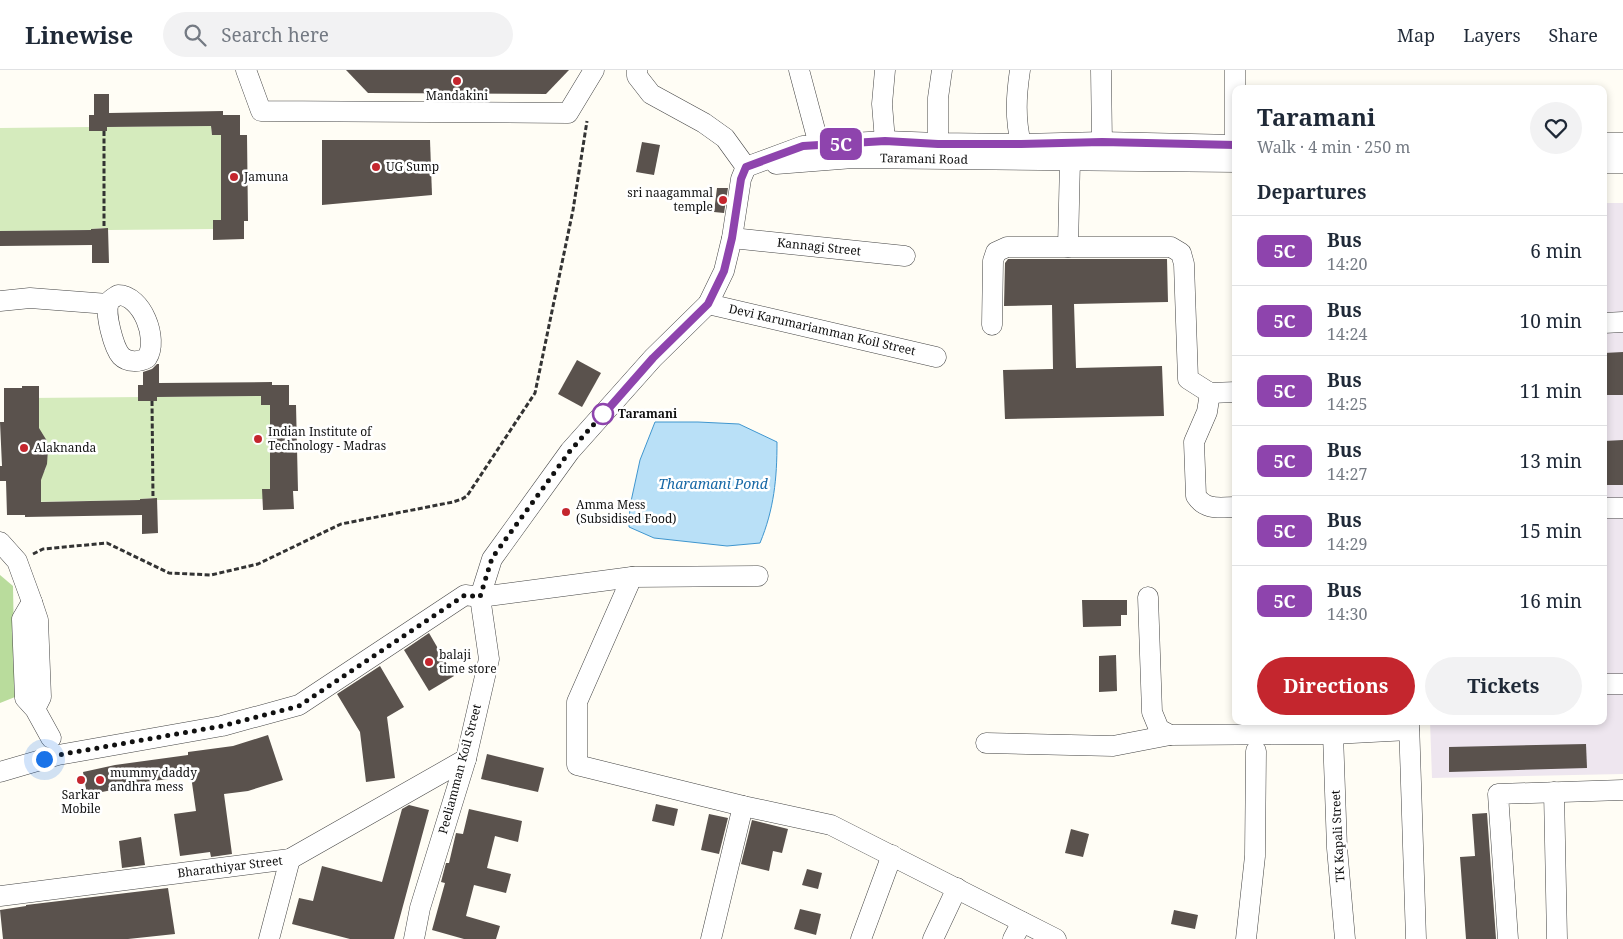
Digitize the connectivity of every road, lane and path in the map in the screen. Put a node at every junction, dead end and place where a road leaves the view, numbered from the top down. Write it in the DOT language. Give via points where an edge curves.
graph roads {
  1 [pos="246,70"];
  2 [pos="594,70"];
  3 [pos="637,70"];
  4 [pos="799,70"];
  5 [pos="886,70"];
  6 [pos="942,70"];
  7 [pos="1020,70"];
  8 [pos="1101,70"];
  9 [pos="1235,70"];
  10 [pos="1235,85"];
  11 [pos="587,117"];
  12 [pos="104,131"];
  13 [pos="885,141"];
  14 [pos="1102,142"];
  15 [pos="1607,143"];
  16 [pos="1623,143"];
  17 [pos="938,144"];
  18 [pos="1021,144"];
  19 [pos="819,145"];
  20 [pos="1232,150"];
  21 [pos="1232,150"];
  22 [pos="1070,160"];
  23 [pos="1607,163"];
  24 [pos="1623,163"];
  25 [pos="746,167"];
  26 [pos="104,228"];
  27 [pos="732,238"];
  28 [pos="1068,247"];
  29 [pos="905,256"];
  30 [pos="0,300"];
  31 [pos="108,304"];
  32 [pos="708,304"];
  33 [pos="1623,322"];
  34 [pos="1607,323"];
  35 [pos="992,325"];
  36 [pos="936,357"];
  37 [pos="1232,392"];
  38 [pos="1210,393"];
  39 [pos="152,401"];
  40 [pos="152,498"];
  41 [pos="1232,507"];
  42 [pos="1607,508"];
  43 [pos="1623,508"];
  44 [pos="0,542"];
  45 [pos="17,561"];
  46 [pos="758,576"];
  47 [pos="632,577"];
  48 [pos="480,597"];
  49 [pos="1148,597"];
  50 [pos="1607,684"];
  51 [pos="1623,684"];
  52 [pos="1409,726"];
  53 [pos="1333,734"];
  54 [pos="1170,735"];
  55 [pos="51,738"];
  56 [pos="986,743"];
  57 [pos="1256,750"];
  58 [pos="466,759"];
  59 [pos="0,772"];
  60 [pos="1623,790"];
  61 [pos="1554,792"];
  62 [pos="743,806"];
  63 [pos="892,855"];
  64 [pos="290,859"];
  65 [pos="957,888"];
  66 [pos="0,896"];
  67 [pos="1018,931"];
  68 [pos="269,939"];
  69 [pos="414,939"];
  70 [pos="711,939"];
  71 [pos="861,939"];
  72 [pos="933,939"];
  73 [pos="1056,939"];
  74 [pos="1246,939"];
  75 [pos="1345,939"];
  76 [pos="1416,939"];
  77 [pos="1508,939"];
  78 [pos="1557,939"];
  1 -- 2 [label="street" via="262,112 568,113"];
  3 -- 25 [label="street" via="637,76 651,94 725,138"];
  4 -- 19 [label="street"];
  5 -- 13 [label="street" via="882,104"];
  6 -- 17 [label="street"];
  7 -- 18 [label="street" via="1016,125"];
  8 -- 14 [label="street"];
  9 -- 10 [label="street"];
  11 -- 45 [label="path" via="573,210 534,393 462,500 342,524 258,564 211,575 169,573 107,543 43,549"];
  12 -- 26 [label="path"];
  13 -- 17 [label="street, Taramani Road"];
  13 -- 19 [label="street, Taramani Road"];
  14 -- 18 [label="street, Taramani Road"];
  14 -- 20 [label="street, Taramani Road"];
  15 -- 16 [label="street"];
  17 -- 18 [label="street, Taramani Road"];
  19 -- 25 [label="street, Taramani Road" via="803,146"];
  21 -- 22 [label="street, Taramani Road"];
  22 -- 25 [label="street, Taramani Road" via="853,158"];
  22 -- 28 [label="street"];
  23 -- 24 [label="street"];
  25 -- 27 [label="street, Peeliamman Koil Street" via="741,179"];
  27 -- 29 [label="street, Kannagi Street"];
  27 -- 32 [label="street, Peeliamman Koil Street" via="724,271"];
  28 -- 35 [label="street" via="1007,247 996,252 993,261"];
  28 -- 38 [label="street" via="1171,247 1181,253 1188,379"];
  30 -- 31 [label="street" via="30,298"];
  32 -- 36 [label="street, Devi Karumariamman Koil Street"];
  32 -- 48 [label="street, Peeliamman Koil Street" via="653,358 570,451 492,558"];
  33 -- 34 [label="street"];
  37 -- 38 [label="street"];
  38 -- 41 [label="street" via="1207,412 1194,442 1196,496 1209,507"];
  39 -- 40 [label="path"];
  42 -- 43 [label="street"];
  44 -- 45 [label="street"];
  45 -- 55 [label="street" via="32,602 22,619 24,698"];
  46 -- 47 [label="street"];
  47 -- 48 [label="street"];
  47 -- 62 [label="street" via="577,702 577,766"];
  48 -- 58 [label="street, Peeliamman Koil Street" via="489,659"];
  48 -- 59 [label="street" via="465,595 299,706 222,726 58,755"];
  49 -- 54 [label="street" via="1152,712 1159,729"];
  50 -- 51 [label="street"];
  52 -- 53 [label="street"];
  52 -- 76 [label="street"];
  53 -- 54 [label="street"];
  53 -- 75 [label="street, TK Kapali Street" via="1337,848"];
  54 -- 56 [label="street" via="1112,746"];
  57 -- 74 [label="street" via="1255,856"];
  58 -- 64 [label="street, Bharathiyar Street"];
  58 -- 69 [label="street, Peeliamman Koil Street" via="420,908"];
  60 -- 61 [label="street"];
  61 -- 77 [label="street" via="1498,794"];
  61 -- 78 [label="street"];
  62 -- 63 [label="street" via="831,825"];
  62 -- 70 [label="street"];
  63 -- 65 [label="street"];
  63 -- 71 [label="street"];
  64 -- 66 [label="street, Bharathiyar Street"];
  64 -- 68 [label="street"];
  65 -- 67 [label="street"];
  65 -- 72 [label="street"];
  67 -- 73 [label="street"];
}
